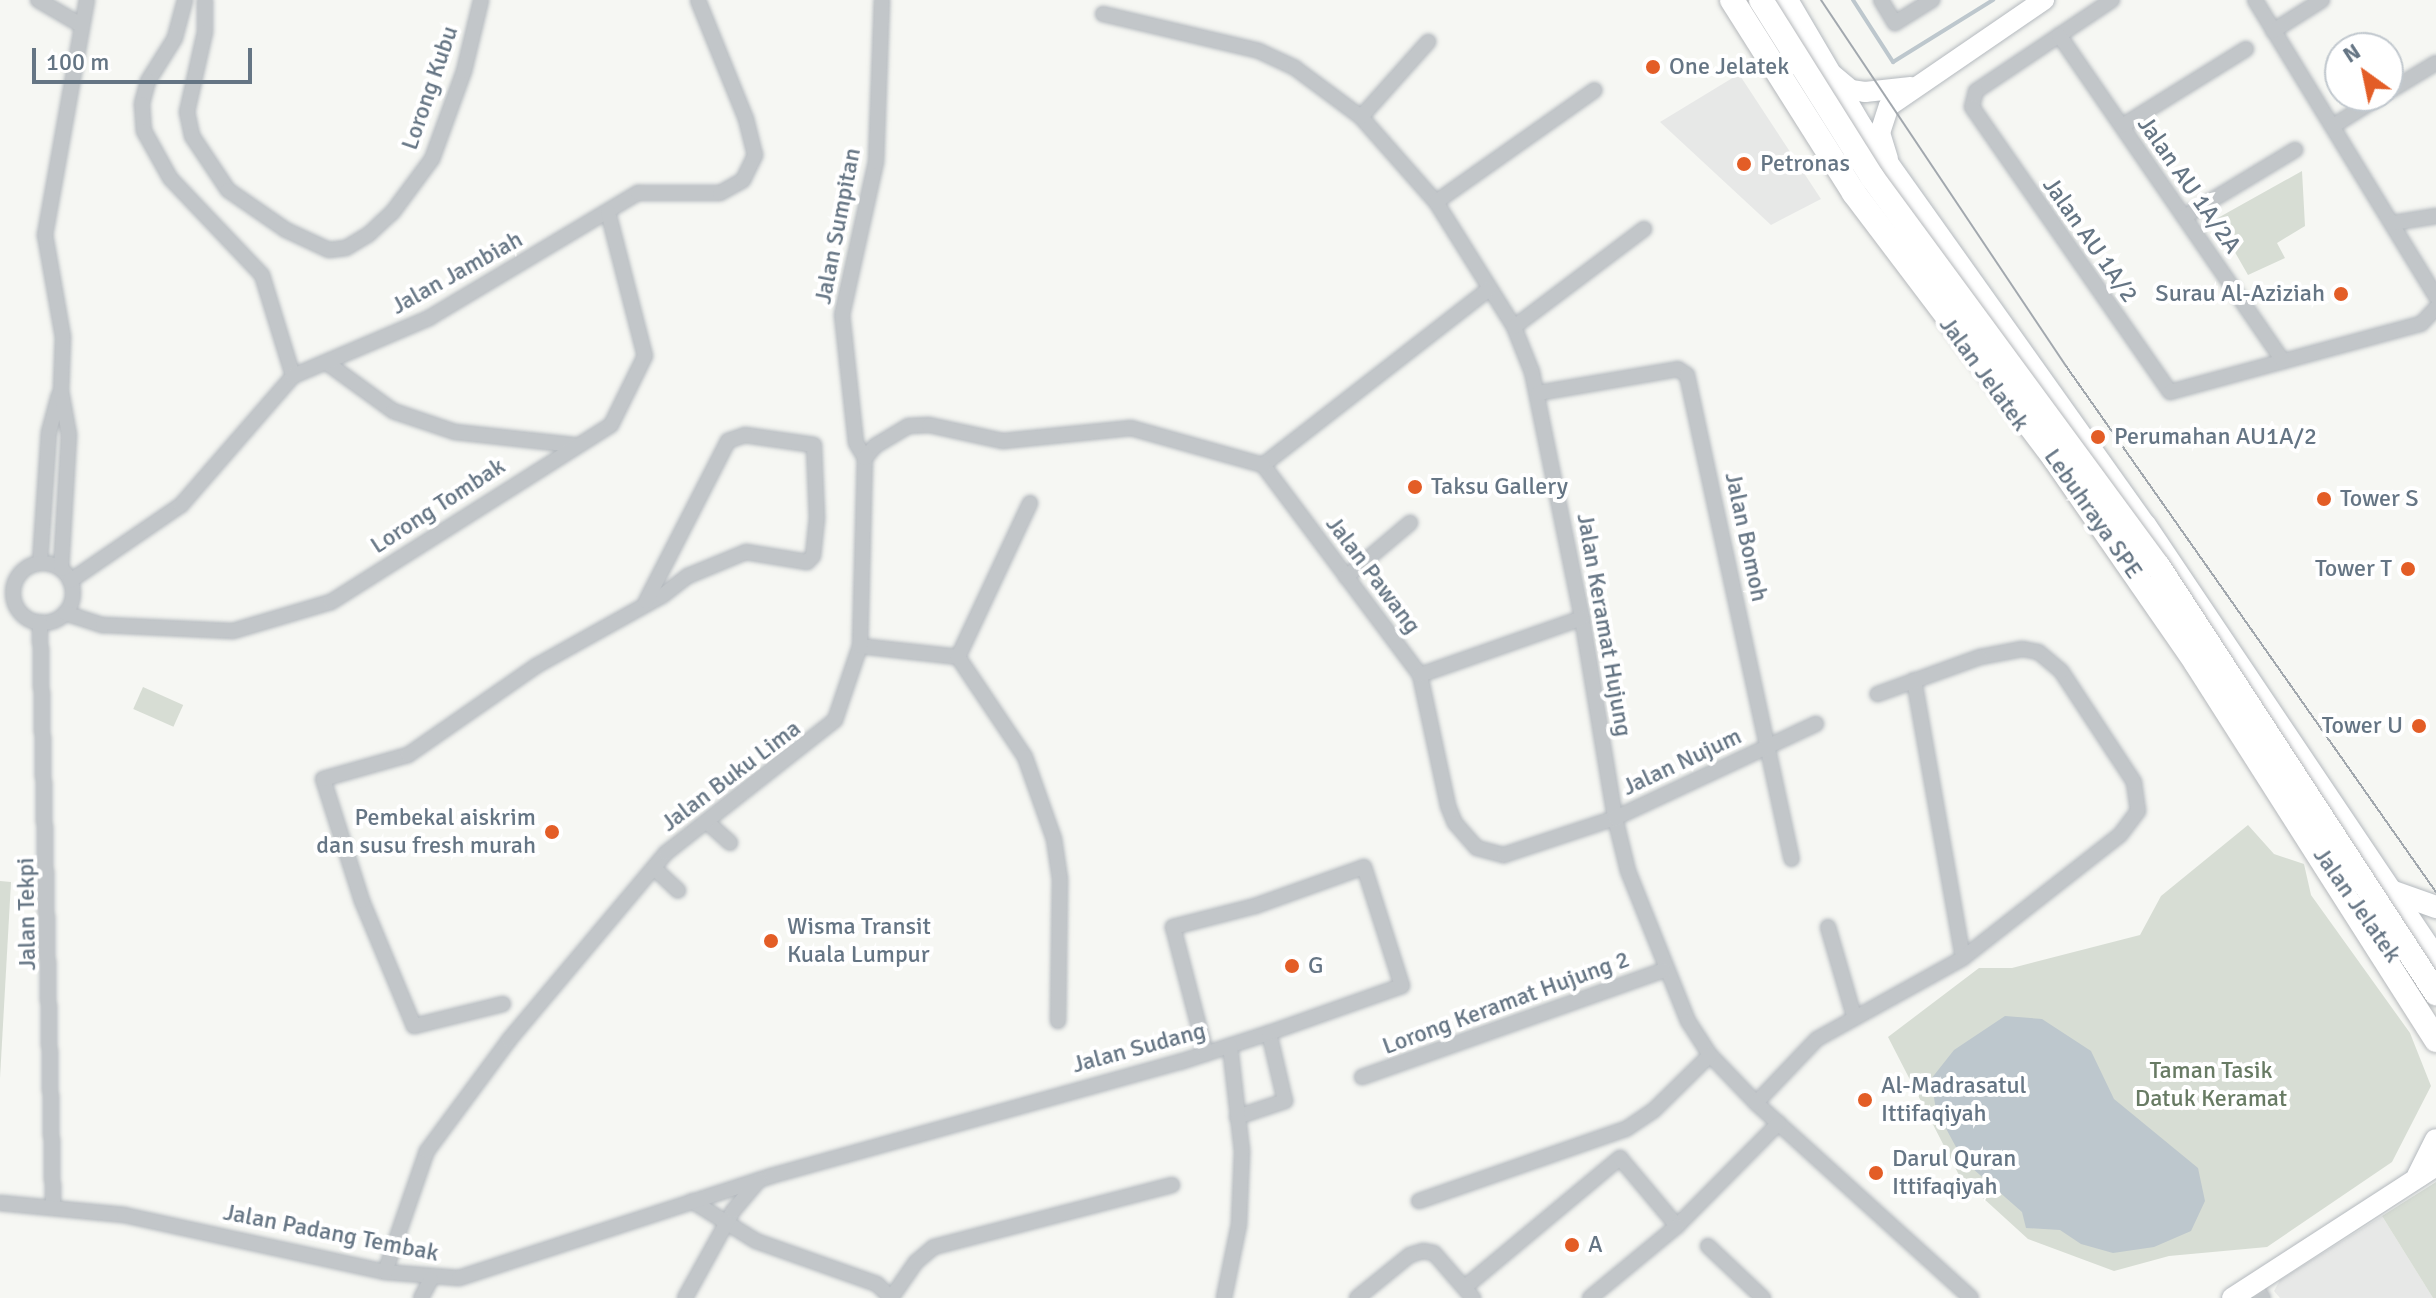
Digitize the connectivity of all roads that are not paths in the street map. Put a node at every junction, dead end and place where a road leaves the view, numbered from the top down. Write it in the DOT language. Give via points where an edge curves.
graph roads {
  1 [pos="38,0"];
  2 [pos="87,0"];
  3 [pos="185,0"];
  4 [pos="205,0"];
  5 [pos="481,0"];
  6 [pos="698,0"];
  7 [pos="882,0"];
  8 [pos="1730,0"];
  9 [pos="1761,0"];
  10 [pos="1787,0"];
  11 [pos="1881,0"];
  12 [pos="1932,0"];
  13 [pos="2044,0"];
  14 [pos="2112,0"];
  15 [pos="2255,0"];
  16 [pos="2322,0"];
  17 [pos="1103,14"];
  18 [pos="81,25"];
  19 [pos="2273,31"];
  20 [pos="2059,35"];
  21 [pos="1428,42"];
  22 [pos="2246,49"];
  23 [pos="1822,64"];
  24 [pos="2434,64"];
  25 [pos="2404,82"];
  26 [pos="1911,87"];
  27 [pos="1595,90"];
  28 [pos="2355,112"];
  29 [pos="1361,117"];
  30 [pos="1861,126"];
  31 [pos="2122,126"];
  32 [pos="2333,126"];
  33 [pos="2295,150"];
  34 [pos="1842,179"];
  35 [pos="1899,180"];
  36 [pos="1436,202"];
  37 [pos="608,212"];
  38 [pos="2436,216"];
  39 [pos="2184,217"];
  40 [pos="2393,223"];
  41 [pos="1644,229"];
  42 [pos="1488,290"];
  43 [pos="2436,296"];
  44 [pos="2436,308"];
  45 [pos="1514,327"];
  46 [pos="2283,361"];
  47 [pos="327,363"];
  48 [pos="293,376"];
  49 [pos="61,391"];
  50 [pos="1538,393"];
  51 [pos="573,445"];
  52 [pos="865,458"];
  53 [pos="1263,465"];
  54 [pos="1030,503"];
  55 [pos="1410,523"];
  56 [pos="40,563"];
  57 [pos="66,575"];
  58 [pos="1346,577"];
  59 [pos="6,596"];
  60 [pos="646,601"];
  61 [pos="65,613"];
  62 [pos="1582,618"];
  63 [pos="40,622"];
  64 [pos="860,646"];
  65 [pos="958,657"];
  66 [pos="1420,675"];
  67 [pos="1914,680"];
  68 [pos="1878,694"];
  69 [pos="1816,724"];
  70 [pos="1768,746"];
  71 [pos="1615,818"];
  72 [pos="707,822"];
  73 [pos="730,843"];
  74 [pos="1792,859"];
  75 [pos="654,868"];
  76 [pos="678,890"];
  77 [pos="2393,891"];
  78 [pos="2436,907"];
  79 [pos="1828,927"];
  80 [pos="2433,945"];
  81 [pos="1963,958"];
  82 [pos="1664,970"];
  83 [pos="2424,990"];
  84 [pos="503,1004"];
  85 [pos="1854,1016"];
  86 [pos="1058,1021"];
  87 [pos="2436,1021"];
  88 [pos="1269,1033"];
  89 [pos="2436,1040"];
  90 [pos="1230,1046"];
  91 [pos="1206,1054"];
  92 [pos="1710,1055"];
  93 [pos="1362,1077"];
  94 [pos="1756,1103"];
  95 [pos="1237,1117"];
  96 [pos="1779,1123"];
  97 [pos="2436,1140"];
  98 [pos="2427,1171"];
  99 [pos="759,1180"];
  100 [pos="1172,1185"];
  101 [pos="692,1201"];
  102 [pos="1419,1201"];
  103 [pos="0,1203"];
  104 [pos="53,1206"];
  105 [pos="728,1223"];
  106 [pos="1677,1226"];
  107 [pos="1708,1246"];
  108 [pos="385,1272"];
  109 [pos="431,1279"];
  110 [pos="2257,1291"];
  111 [pos="1469,1292"];
  112 [pos="421,1298"];
  113 [pos="685,1298"];
  114 [pos="891,1298"];
  115 [pos="1224,1298"];
  116 [pos="1357,1298"];
  117 [pos="1590,1298"];
  118 [pos="1763,1298"];
  119 [pos="1971,1298"];
  120 [pos="2232,1298"];
  1 -- 18 [label="street"];
  2 -- 18 [label="street"];
  3 -- 48 [label="street" via="175,38 148,81 142,104 144,131 170,178 262,275"];
  4 -- 5 [label="street, Lorong Kubu" via="205,32 187,112 192,136 228,190 286,230 329,250 346,248 368,235 392,213 432,159 464,71"];
  6 -- 37 [label="street, Jalan Jambiah" via="755,155 743,180 720,193 638,193"];
  7 -- 52 [label="street, Jalan Sumpitan" via="876,162 842,315 856,443"];
  8 -- 34 [label="main road, Jalan Jelatek"];
  8 -- 89 [label="highway, Lebuhraya SPE, bridge" via="1854,193 2055,459 2196,663"];
  9 -- 83 [label="highway, Lebuhraya SPE, bridge" via="1872,177 2158,566"];
  10 -- 23 [label="main road, Jalan Jelatek"];
  11 -- 12 [label="street" via="1895,23"];
  13 -- 26 [label="street"];
  14 -- 20 [label="street, Jalan AU 1A/2"];
  15 -- 19 [label="street"];
  16 -- 19 [label="street"];
  17 -- 29 [label="street, Jalan Keramat Hujung" via="1259,51 1321,84"];
  18 -- 49 [label="street" via="45,235 63,337"];
  19 -- 32 [label="street"];
  20 -- 31 [label="street, Jalan AU 1A/2A"];
  20 -- 46 [label="street, Jalan AU 1A/2" via="1976,91 1972,107 1988,131 2170,392"];
  21 -- 29 [label="street"];
  22 -- 31 [label="street"];
  23 -- 26 [label="street" via="1851,90"];
  23 -- 30 [label="main road, Jalan Jelatek"];
  24 -- 25 [label="street"];
  26 -- 35 [label="street" via="1881,117 1882,145"];
  27 -- 36 [label="street"];
  28 -- 32 [label="street"];
  29 -- 36 [label="street, Jalan Keramat Hujung"];
  30 -- 34 [label="main road" via="1859,152"];
  30 -- 35 [label="main road, Jalan Jelatek"];
  31 -- 39 [label="street, Jalan AU 1A/2A"];
  32 -- 40 [label="street"];
  33 -- 39 [label="street"];
  34 -- 83 [label="main road, Jalan Jelatek" via="2070,489"];
  35 -- 77 [label="main road, Jalan Jelatek" via="2145,525"];
  36 -- 42 [label="street, Jalan Keramat Hujung"];
  37 -- 47 [label="street, Jalan Jambiah" via="429,318"];
  37 -- 51 [label="street, Lorong Tombak" via="645,356 611,425"];
  38 -- 40 [label="street"];
  39 -- 46 [label="street, Jalan AU 1A/2A"];
  40 -- 43 [label="street"];
  41 -- 45 [label="street"];
  42 -- 45 [label="street, Jalan Keramat Hujung"];
  42 -- 53 [label="street"];
  44 -- 46 [label="street, Jalan AU 1A/2" via="2421,324"];
  45 -- 50 [label="street, Jalan Keramat Hujung"];
  47 -- 48 [label="street, Jalan Jambiah"];
  47 -- 51 [label="street" via="349,383 405,415 455,432"];
  48 -- 57 [label="street, Jalan Jambiah" via="181,505"];
  49 -- 56 [label="street" via="49,432"];
  49 -- 57 [label="street" via="69,435"];
  50 -- 62 [label="street, Jalan Keramat Hujung"];
  50 -- 70 [label="street, Jalan Bomoh" via="1678,369 1687,375"];
  51 -- 61 [label="street, Lorong Tombak" via="331,602 233,631 103,625"];
  52 -- 53 [label="street" via="892,433 929,425 1003,441 1131,428"];
  52 -- 64 [label="street, Jalan Buku Lima"];
  53 -- 58 [label="street, Jalan Pawang"];
  54 -- 65 [label="street"];
  55 -- 58 [label="street"];
  56 -- 57 [label="street"];
  56 -- 59 [label="street" via="18,576"];
  57 -- 61 [label="street" via="72,597"];
  58 -- 66 [label="street, Jalan Pawang"];
  59 -- 63 [label="street" via="24,616"];
  60 -- 60 [label="street" via="746,552 807,562 813,556 817,518 814,445 745,435 728,441"];
  60 -- 84 [label="street" via="510,683 408,755 323,779 362,901 414,1026"];
  61 -- 63 [label="street"];
  62 -- 66 [label="street"];
  62 -- 71 [label="street, Jalan Keramat Hujung"];
  63 -- 104 [label="street, Jalan Tekpi"];
  64 -- 65 [label="street"];
  64 -- 72 [label="street, Jalan Buku Lima" via="835,720"];
  65 -- 86 [label="street" via="1025,757 1054,839 1061,911"];
  66 -- 71 [label="street, Jalan Pawang" via="1448,806 1477,848 1504,855"];
  67 -- 68 [label="street"];
  67 -- 81 [label="street"];
  67 -- 81 [label="street" via="2002,651 2038,652 2061,671 2139,796 2138,811 2120,835"];
  69 -- 70 [label="street, Jalan Nujum"];
  70 -- 71 [label="street, Jalan Nujum"];
  70 -- 74 [label="street, Jalan Bomoh"];
  71 -- 82 [label="street, Jalan Keramat Hujung"];
  72 -- 73 [label="street"];
  72 -- 75 [label="street, Jalan Buku Lima"];
  75 -- 76 [label="street"];
  75 -- 108 [label="street, Jalan Buku Lima" via="509,1040 427,1151"];
  77 -- 78 [label="main road"];
  77 -- 80 [label="main road, Jalan Jelatek"];
  79 -- 85 [label="street"];
  80 -- 83 [label="main road" via="2410,961"];
  81 -- 85 [label="street"];
  82 -- 92 [label="street, Jalan Keramat Hujung"];
  82 -- 93 [label="street, Lorong Keramat Hujung 2"];
  83 -- 87 [label="main road, Jalan Jelatek"];
  85 -- 94 [label="street" via="1805,1049"];
  88 -- 90 [label="street, Jalan Sudang"];
  88 -- 91 [label="street, Jalan Sudang" via="1404,983 1365,868 1255,906 1173,927"];
  88 -- 95 [label="street" via="1285,1101"];
  90 -- 91 [label="street, Jalan Sudang"];
  90 -- 95 [label="street"];
  91 -- 99 [label="street, Jalan Sudang"];
  92 -- 94 [label="street, Jalan Keramat Hujung"];
  92 -- 102 [label="street" via="1653,1111 1626,1129"];
  94 -- 96 [label="street, Jalan Keramat Hujung"];
  95 -- 115 [label="street" via="1239,1224"];
  96 -- 106 [label="street"];
  96 -- 119 [label="street, Jalan Keramat Hujung"];
  97 -- 98 [label="main road"];
  98 -- 110 [label="street"];
  99 -- 101 [label="street, Jalan Sudang"];
  99 -- 105 [label="street"];
  100 -- 114 [label="street" via="934,1247 908,1271"];
  101 -- 105 [label="street"];
  101 -- 109 [label="street, Jalan Padang Tembak" via="459,1278"];
  103 -- 104 [label="street, Jalan Padang Tembak"];
  104 -- 108 [label="street, Jalan Padang Tembak" via="139,1218"];
  105 -- 113 [label="street"];
  105 -- 114 [label="street" via="756,1241 877,1284"];
  106 -- 111 [label="street" via="1620,1158"];
  106 -- 117 [label="street"];
  107 -- 118 [label="street"];
  108 -- 109 [label="street, Jalan Padang Tembak"];
  109 -- 112 [label="street"];
  110 -- 120 [label="street"];
  111 -- 116 [label="street" via="1434,1253 1423,1251 1410,1255"];
}
